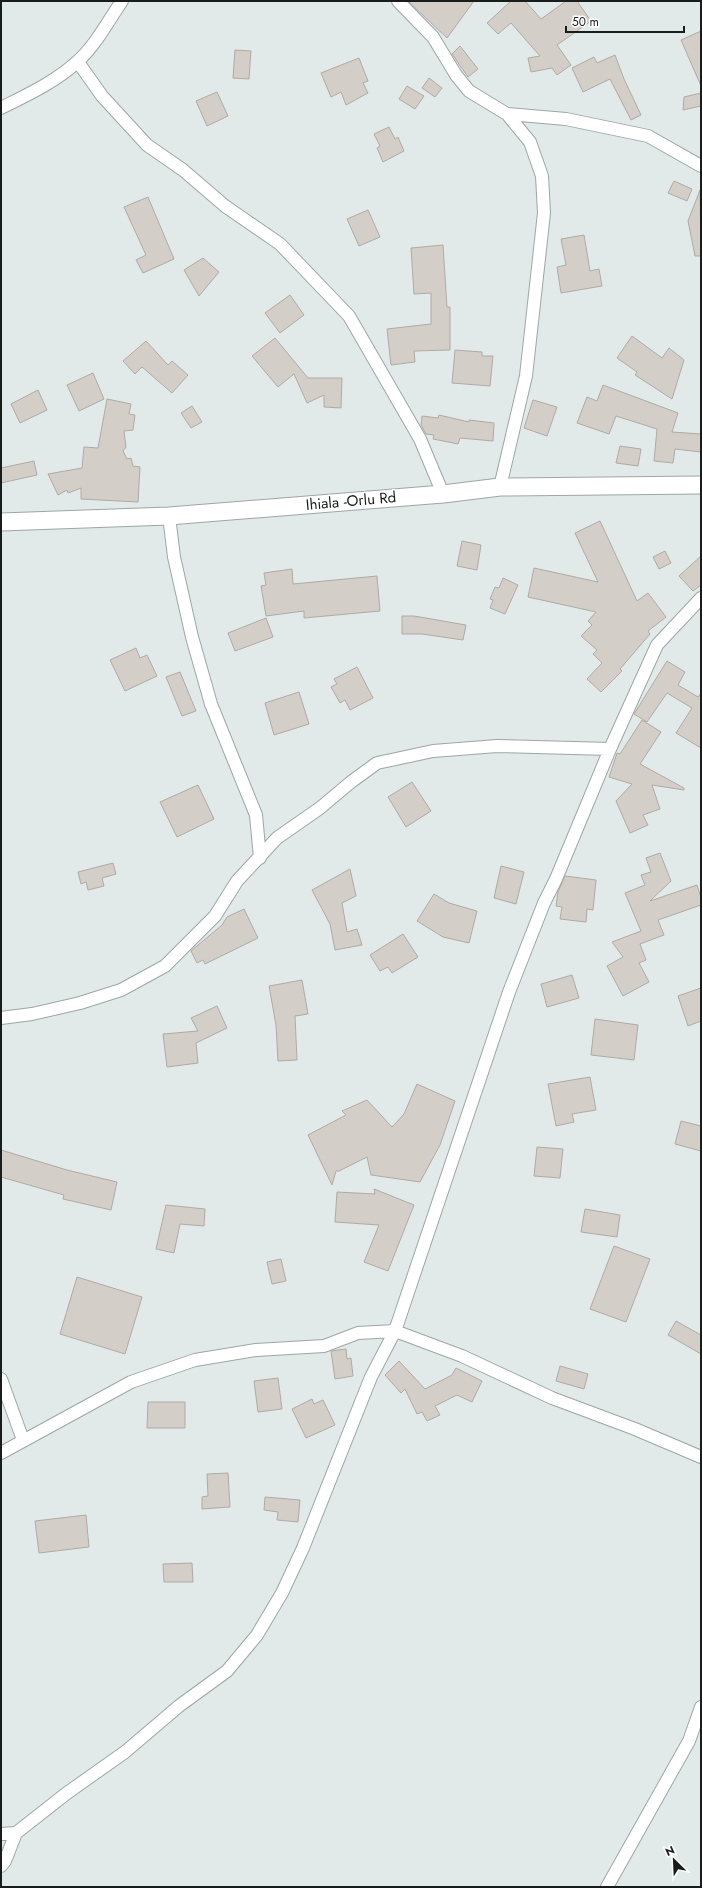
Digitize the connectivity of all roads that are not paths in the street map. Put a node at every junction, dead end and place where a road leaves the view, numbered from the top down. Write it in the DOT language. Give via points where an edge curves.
graph roads {
  1 [pos="122,1"];
  2 [pos="398,1"];
  3 [pos="78,62"];
  4 [pos="1,108"];
  5 [pos="507,114"];
  6 [pos="701,166"];
  7 [pos="701,485"];
  8 [pos="500,487"];
  9 [pos="443,494"];
  10 [pos="169,516"];
  11 [pos="1,522"];
  12 [pos="701,598"];
  13 [pos="610,749"];
  14 [pos="260,858"];
  15 [pos="1,1018"];
  16 [pos="395,1330"];
  17 [pos="1,1379"];
  18 [pos="23,1440"];
  19 [pos="1,1453"];
  20 [pos="701,1457"];
  21 [pos="701,1707"];
  22 [pos="16,1833"];
  23 [pos="1,1834"];
  24 [pos="1,1866"];
  25 [pos="607,1887"];
  1 -- 3 [label="street"];
  2 -- 5 [label="street" via="433,37 469,91"];
  3 -- 4 [label="street" via="61,76"];
  3 -- 9 [label="street" via="102,96 147,145 183,170 225,206 280,244 349,316 420,439"];
  5 -- 6 [label="street" via="566,119 648,136"];
  5 -- 8 [label="street" via="530,142 542,176 544,213 526,376"];
  7 -- 8 [label="main road, Ihiala -Orlu Rd"];
  8 -- 9 [label="main road, Ihiala -Orlu Rd"];
  9 -- 10 [label="main road, Ihiala -Orlu Rd"];
  10 -- 11 [label="main road, Ihiala -Orlu Rd"];
  10 -- 14 [label="street" via="175,564 192,637 211,704 256,815"];
  12 -- 13 [label="street" via="657,645"];
  13 -- 14 [label="street" via="497,746 433,751 377,764 278,838"];
  13 -- 16 [label="street" via="509,992"];
  14 -- 15 [label="street" via="237,881 215,916 165,966 121,990 80,1003"];
  16 -- 18 [label="street" via="358,1333 324,1346 256,1350 195,1360 131,1382"];
  16 -- 20 [label="street" via="462,1356 552,1398"];
  16 -- 22 [label="street" via="371,1377 303,1548 282,1593 257,1634 227,1671 179,1706 125,1752"];
  17 -- 18 [label="street"];
  18 -- 19 [label="street"];
  21 -- 25 [label="street" via="689,1741"];
  22 -- 23 [label="street"];
  22 -- 24 [label="street"];
}
